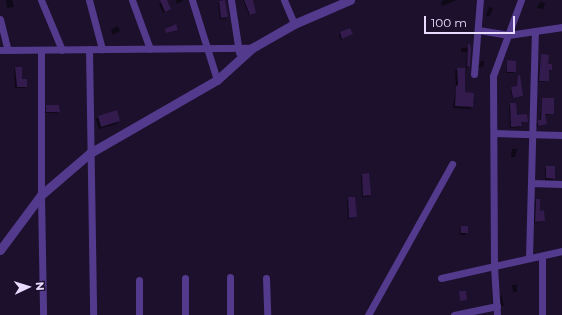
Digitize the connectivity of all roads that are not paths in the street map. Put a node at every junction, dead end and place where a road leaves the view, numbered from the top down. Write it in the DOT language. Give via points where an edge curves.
graph roads {
  1 [pos="42,0"];
  2 [pos="89,0"];
  3 [pos="132,0"];
  4 [pos="192,0"];
  5 [pos="231,0"];
  6 [pos="284,0"];
  7 [pos="350,0"];
  8 [pos="480,0"];
  9 [pos="521,0"];
  10 [pos="0,19"];
  11 [pos="294,24"];
  12 [pos="562,24"];
  13 [pos="478,30"];
  14 [pos="534,31"];
  15 [pos="508,35"];
  16 [pos="207,48"];
  17 [pos="238,48"];
  18 [pos="252,48"];
  19 [pos="102,49"];
  20 [pos="150,49"];
  21 [pos="0,50"];
  22 [pos="8,50"];
  23 [pos="41,50"];
  24 [pos="62,50"];
  25 [pos="89,50"];
  26 [pos="240,58"];
  27 [pos="474,74"];
  28 [pos="218,80"];
  29 [pos="494,133"];
  30 [pos="532,134"];
  31 [pos="562,135"];
  32 [pos="90,153"];
  33 [pos="452,164"];
  34 [pos="531,183"];
  35 [pos="562,184"];
  36 [pos="41,195"];
  37 [pos="0,250"];
  38 [pos="562,251"];
  39 [pos="542,256"];
  40 [pos="529,258"];
  41 [pos="494,266"];
  42 [pos="230,276"];
  43 [pos="185,278"];
  44 [pos="266,278"];
  45 [pos="441,278"];
  46 [pos="139,280"];
  47 [pos="496,306"];
  48 [pos="43,315"];
  49 [pos="93,315"];
  50 [pos="139,315"];
  51 [pos="185,315"];
  52 [pos="230,315"];
  53 [pos="267,315"];
  54 [pos="368,315"];
  55 [pos="454,315"];
  56 [pos="497,315"];
  57 [pos="542,315"];
  1 -- 24 [label="street"];
  2 -- 19 [label="street"];
  3 -- 20 [label="street"];
  4 -- 16 [label="street"];
  5 -- 17 [label="street"];
  6 -- 11 [label="street"];
  7 -- 11 [label="street"];
  8 -- 13 [label="street"];
  9 -- 15 [label="street"];
  10 -- 22 [label="street"];
  11 -- 18 [label="street"];
  12 -- 14 [label="street"];
  13 -- 15 [label="street"];
  13 -- 27 [label="street"];
  14 -- 15 [label="street"];
  14 -- 30 [label="street"];
  15 -- 29 [label="street" via="493,76"];
  16 -- 17 [label="street"];
  16 -- 20 [label="street"];
  16 -- 28 [label="street"];
  17 -- 18 [label="street"];
  17 -- 26 [label="street"];
  18 -- 26 [label="street"];
  19 -- 20 [label="street"];
  19 -- 25 [label="street"];
  21 -- 22 [label="street"];
  22 -- 23 [label="street"];
  23 -- 24 [label="street"];
  23 -- 36 [label="street"];
  24 -- 25 [label="street"];
  25 -- 32 [label="street"];
  26 -- 28 [label="street"];
  28 -- 32 [label="street"];
  29 -- 30 [label="street"];
  29 -- 41 [label="street"];
  30 -- 31 [label="street"];
  30 -- 34 [label="street"];
  32 -- 36 [label="street"];
  32 -- 49 [label="street"];
  33 -- 54 [label="street"];
  34 -- 35 [label="street"];
  34 -- 40 [label="street"];
  36 -- 37 [label="street"];
  36 -- 48 [label="street"];
  38 -- 39 [label="street"];
  39 -- 40 [label="street"];
  39 -- 57 [label="street"];
  40 -- 41 [label="street"];
  41 -- 45 [label="street"];
  41 -- 47 [label="street"];
  42 -- 52 [label="street"];
  43 -- 51 [label="street"];
  44 -- 53 [label="street"];
  46 -- 50 [label="street"];
  47 -- 55 [label="street"];
  47 -- 56 [label="street"];
}
